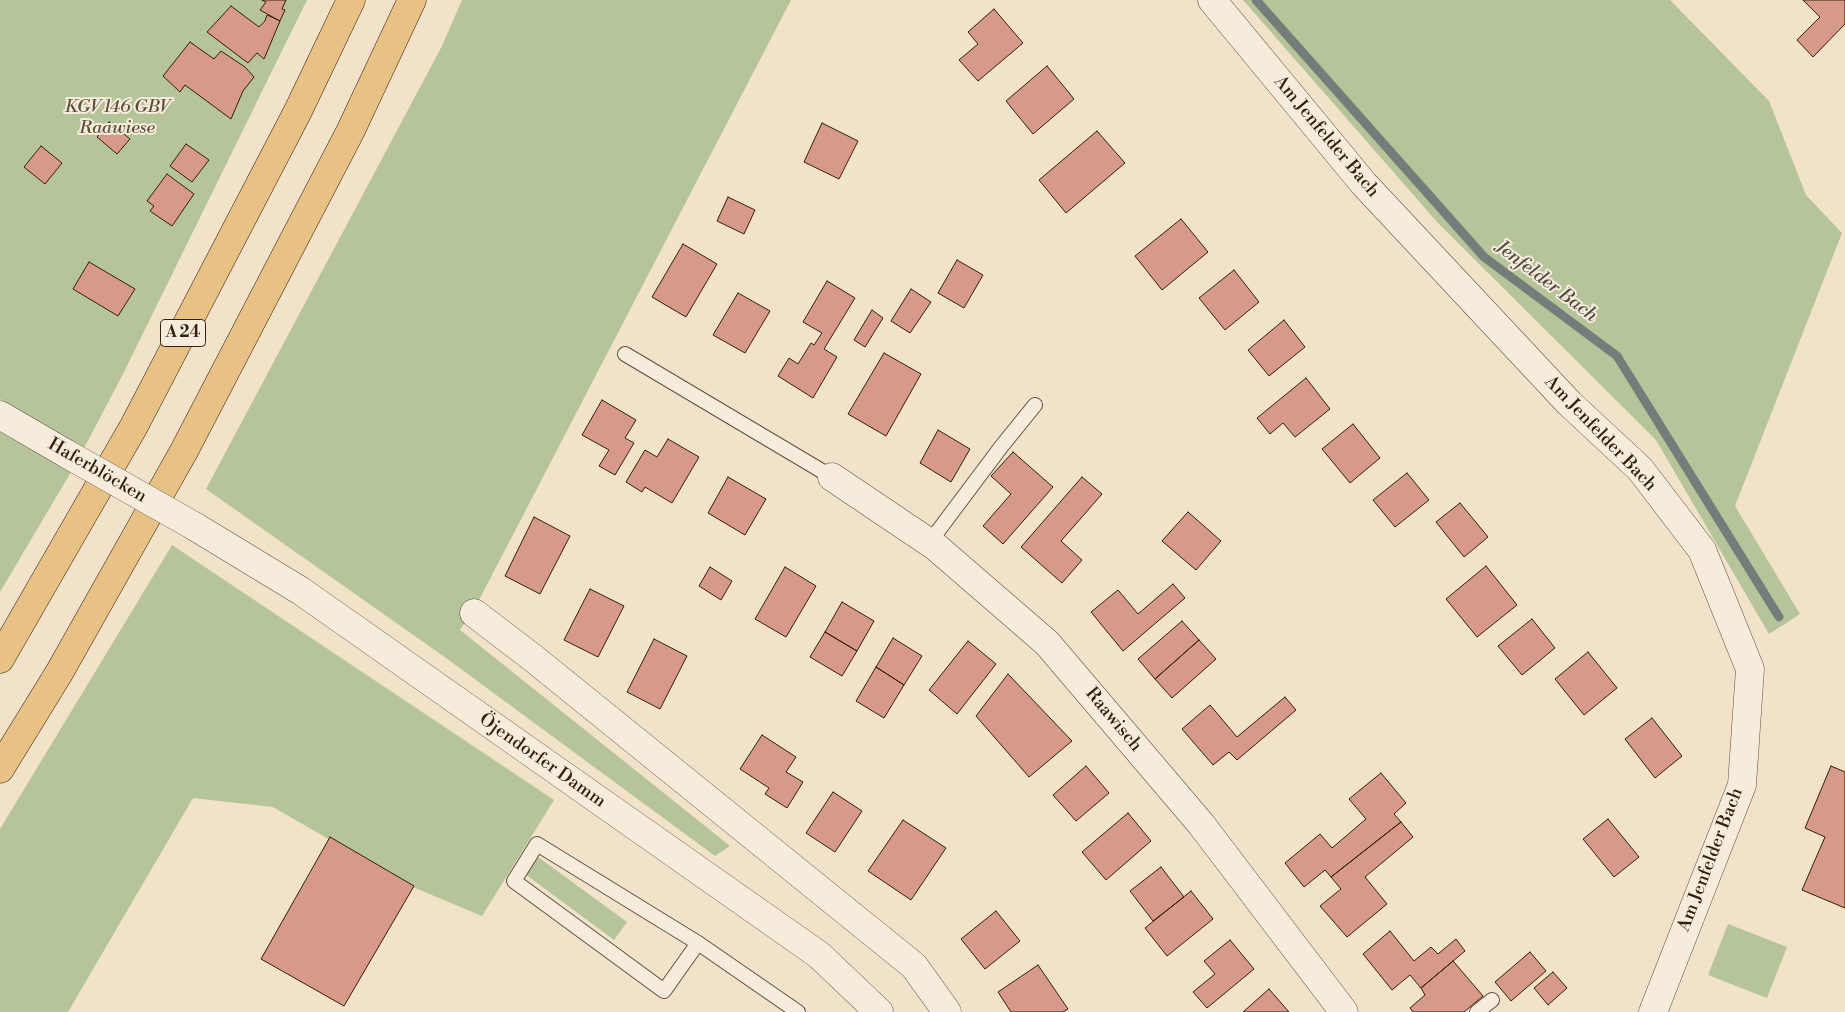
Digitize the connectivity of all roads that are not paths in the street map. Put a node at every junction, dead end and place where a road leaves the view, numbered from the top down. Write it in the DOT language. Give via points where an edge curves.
graph roads {
  1 [pos="351,0"];
  2 [pos="412,0"];
  3 [pos="1212,0"];
  4 [pos="626,354"];
  5 [pos="1035,405"];
  6 [pos="0,416"];
  7 [pos="832,477"];
  8 [pos="194,526"];
  9 [pos="929,543"];
  10 [pos="474,613"];
  11 [pos="0,658"];
  12 [pos="0,769"];
  13 [pos="698,943"];
  14 [pos="1492,1000"];
  15 [pos="798,1012"];
  16 [pos="879,1012"];
  17 [pos="947,1012"];
  18 [pos="1344,1012"];
  19 [pos="1477,1012"];
  20 [pos="1653,1012"];
  1 -- 11 [label="highway, A 24" via="298,111 134,426"];
  2 -- 12 [label="highway" via="350,132 184,452 59,673"];
  3 -- 20 [label="street, Am Jenfelder Bach" via="1364,184 1569,403 1640,469 1702,550 1750,669 1742,784"];
  4 -- 7 [label="lane"];
  5 -- 9 [label="lane"];
  6 -- 8 [label="street, Haferblöcken, bridge"];
  7 -- 9 [label="street, Raawisch"];
  8 -- 16 [label="street, Öjendorfer Damm" via="301,591 819,955"];
  9 -- 18 [label="street, Raawisch" via="1047,643 1201,824"];
  10 -- 17 [label="street" via="914,966"];
  13 -- 13 [label="lane" via="537,844 514,881 664,992"];
  13 -- 15 [label="lane"];
  14 -- 19 [label="lane"];
}
